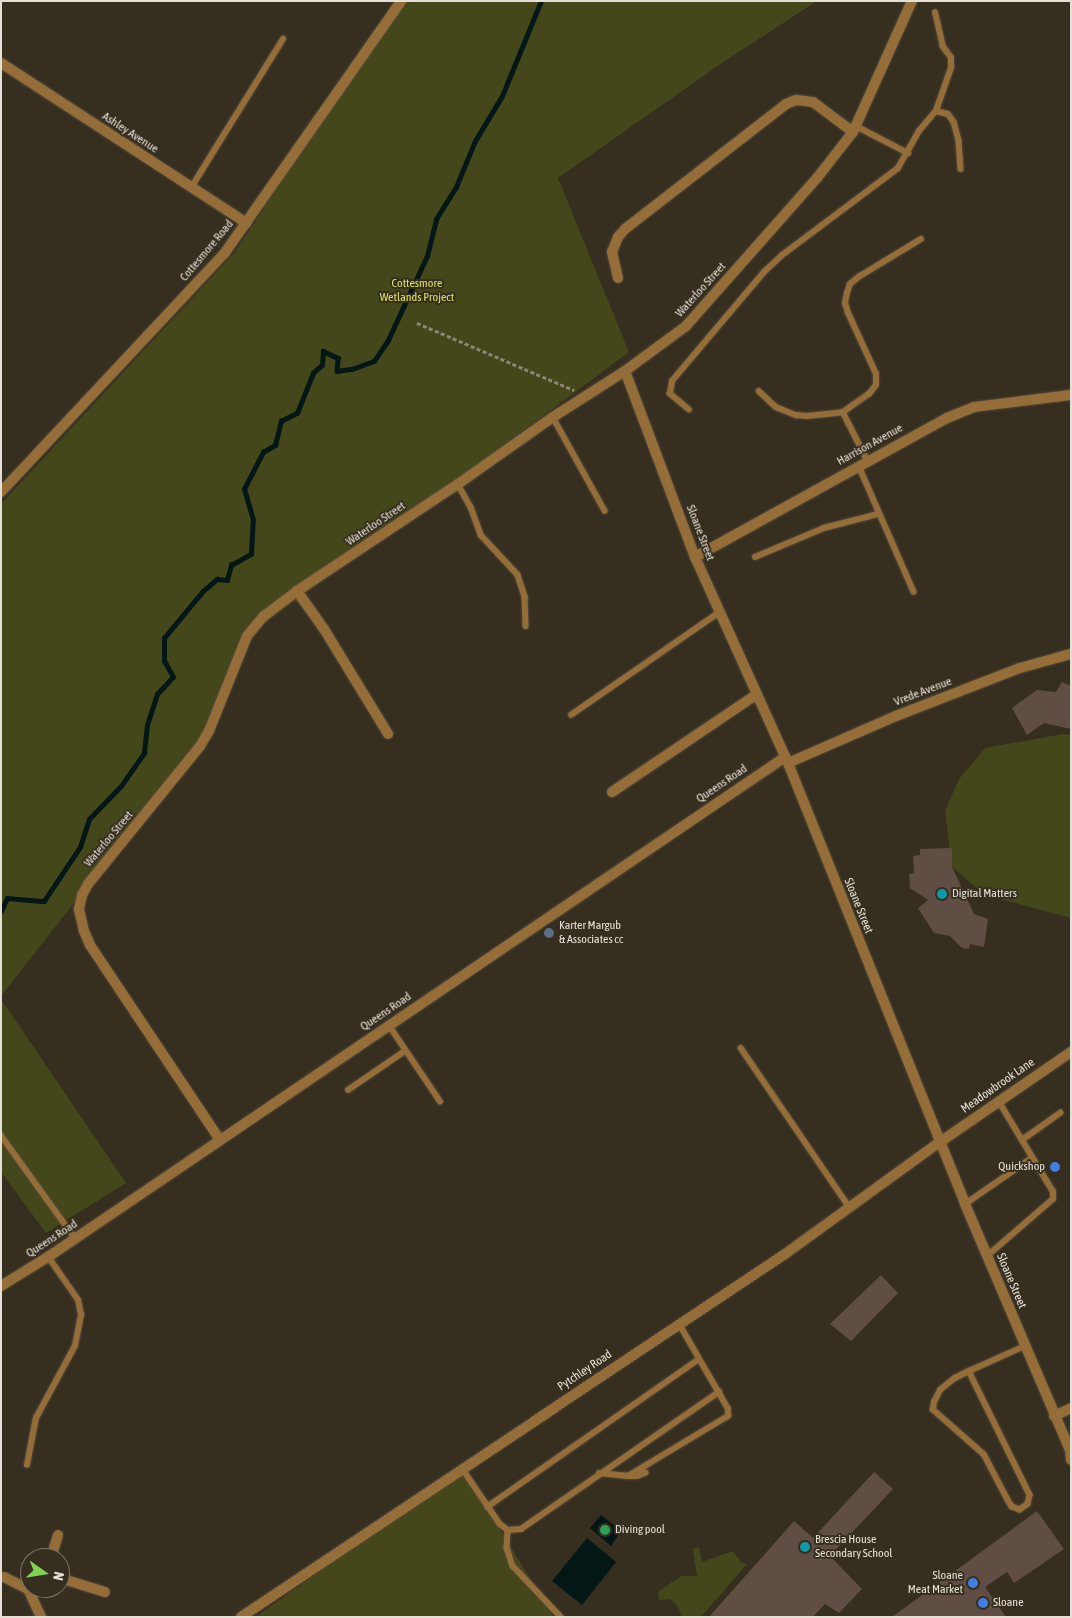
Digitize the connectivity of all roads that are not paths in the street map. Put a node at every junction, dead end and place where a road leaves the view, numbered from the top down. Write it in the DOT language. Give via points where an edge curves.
graph roads {
  1 [pos="401,1"];
  2 [pos="912,1"];
  3 [pos="935,13"];
  4 [pos="283,39"];
  5 [pos="1,63"];
  6 [pos="936,110"];
  7 [pos="854,129"];
  8 [pos="908,153"];
  9 [pos="961,169"];
  10 [pos="191,188"];
  11 [pos="246,223"];
  12 [pos="921,239"];
  13 [pos="618,278"];
  14 [pos="626,371"];
  15 [pos="759,391"];
  16 [pos="1071,395"];
  17 [pos="689,410"];
  18 [pos="843,412"];
  19 [pos="552,417"];
  20 [pos="863,463"];
  21 [pos="458,484"];
  22 [pos="1,492"];
  23 [pos="604,511"];
  24 [pos="878,514"];
  25 [pos="695,557"];
  26 [pos="755,557"];
  27 [pos="297,592"];
  28 [pos="914,592"];
  29 [pos="720,612"];
  30 [pos="526,626"];
  31 [pos="1071,654"];
  32 [pos="756,695"];
  33 [pos="571,715"];
  34 [pos="388,734"];
  35 [pos="786,760"];
  36 [pos="612,792"];
  37 [pos="389,1025"];
  38 [pos="741,1048"];
  39 [pos="405,1050"];
  40 [pos="1071,1052"];
  41 [pos="348,1090"];
  42 [pos="440,1101"];
  43 [pos="999,1102"];
  44 [pos="1060,1113"];
  45 [pos="1,1134"];
  46 [pos="220,1140"];
  47 [pos="1022,1140"];
  48 [pos="940,1142"];
  49 [pos="1032,1158"];
  50 [pos="965,1204"];
  51 [pos="850,1208"];
  52 [pos="75,1238"];
  53 [pos="987,1256"];
  54 [pos="48,1257"];
  55 [pos="1,1286"];
  56 [pos="678,1324"];
  57 [pos="1025,1346"];
  58 [pos="698,1360"];
  59 [pos="969,1371"];
  60 [pos="718,1392"];
  61 [pos="1071,1408"];
  62 [pos="1054,1416"];
  63 [pos="1070,1453"];
  64 [pos="27,1465"];
  65 [pos="462,1468"];
  66 [pos="599,1473"];
  67 [pos="487,1507"];
  68 [pos="508,1530"];
  69 [pos="58,1535"];
  70 [pos="54,1548"];
  71 [pos="4,1576"];
  72 [pos="70,1581"];
  73 [pos="20,1584"];
  74 [pos="105,1592"];
  75 [pos="33,1598"];
  76 [pos="41,1617"];
  77 [pos="240,1617"];
  78 [pos="561,1617"];
  1 -- 11 [label="street, Cottesmore Road"];
  2 -- 7 [label="street, Waterloo Street"];
  3 -- 6 [label="lane" via="943,47 951,58 951,68"];
  4 -- 10 [label="lane"];
  5 -- 10 [label="street, Ashley Avenue"];
  6 -- 8 [label="lane"];
  6 -- 9 [label="lane" via="948,114 954,122 960,142"];
  7 -- 8 [label="lane"];
  7 -- 13 [label="street" via="813,102 796,100 786,104 625,229 612,252"];
  7 -- 14 [label="street, Waterloo Street" via="818,178 686,326"];
  8 -- 17 [label="lane" via="898,168 764,272 672,381 670,394"];
  10 -- 11 [label="street, Ashley Avenue"];
  11 -- 22 [label="street, Cottesmore Road" via="203,277"];
  12 -- 18 [label="lane" via="850,284 845,303 877,379 873,390"];
  14 -- 19 [label="street, Waterloo Street"];
  14 -- 25 [label="street, Sloane Street"];
  15 -- 18 [label="lane" via="776,407 796,415"];
  16 -- 20 [label="street, Harrison Avenue" via="974,407"];
  18 -- 20 [label="lane"];
  19 -- 21 [label="street, Waterloo Street"];
  19 -- 23 [label="lane"];
  20 -- 24 [label="lane"];
  20 -- 25 [label="street, Harrison Avenue"];
  21 -- 27 [label="street, Waterloo Street"];
  21 -- 30 [label="lane" via="471,506 481,535 518,575 525,597"];
  24 -- 26 [label="lane" via="824,528"];
  24 -- 28 [label="lane"];
  25 -- 29 [label="street, Sloane Street"];
  27 -- 34 [label="street" via="324,629"];
  27 -- 46 [label="street, Waterloo Street" via="255,626 236,660 209,731 200,746 97,872 80,902 80,919 90,945"];
  29 -- 32 [label="street, Sloane Street"];
  29 -- 33 [label="lane"];
  31 -- 35 [label="street, Vrede Avenue" via="1020,668"];
  32 -- 35 [label="street, Sloane Street"];
  32 -- 36 [label="street"];
  35 -- 37 [label="street, Queens Road"];
  35 -- 48 [label="street, Sloane Street"];
  37 -- 39 [label="lane"];
  37 -- 46 [label="street, Queens Road"];
  38 -- 51 [label="lane"];
  39 -- 41 [label="lane"];
  39 -- 42 [label="lane"];
  40 -- 43 [label="street, Meadowbrook Lane"];
  43 -- 47 [label="lane"];
  43 -- 48 [label="street, Meadowbrook Lane"];
  44 -- 47 [label="lane"];
  45 -- 52 [label="lane"];
  46 -- 52 [label="street, Queens Road"];
  47 -- 49 [label="lane"];
  48 -- 50 [label="street, Sloane Street"];
  48 -- 51 [label="street, Pytchley Road"];
  49 -- 50 [label="lane"];
  49 -- 53 [label="lane" via="1054,1199"];
  50 -- 53 [label="street, Sloane Street"];
  51 -- 56 [label="street, Pytchley Road"];
  52 -- 54 [label="street, Queens Road"];
  53 -- 57 [label="street, Sloane Street"];
  54 -- 55 [label="street, Queens Road"];
  54 -- 64 [label="lane" via="78,1300 81,1315 75,1346 36,1418"];
  56 -- 58 [label="lane"];
  56 -- 65 [label="street, Pytchley Road"];
  57 -- 59 [label="lane"];
  57 -- 62 [label="street, Sloane Street"];
  58 -- 60 [label="lane"];
  58 -- 67 [label="lane"];
  59 -- 59 [label="lane" via="1030,1495 1028,1504 1020,1510 1008,1501 984,1455 933,1410 940,1390"];
  60 -- 66 [label="lane"];
  60 -- 66 [label="lane" via="728,1409 728,1416 628,1476"];
  61 -- 62 [label="street"];
  62 -- 63 [label="street, Sloane Street"];
  65 -- 67 [label="lane"];
  65 -- 77 [label="street, Pytchley Road"];
  66 -- 68 [label="lane" via="529,1525"];
  67 -- 68 [label="lane"];
  68 -- 78 [label="lane" via="507,1548 513,1566"];
  69 -- 70 [label="street"];
  71 -- 73 [label="street"];
  72 -- 74 [label="street"];
  75 -- 76 [label="street"];
}
